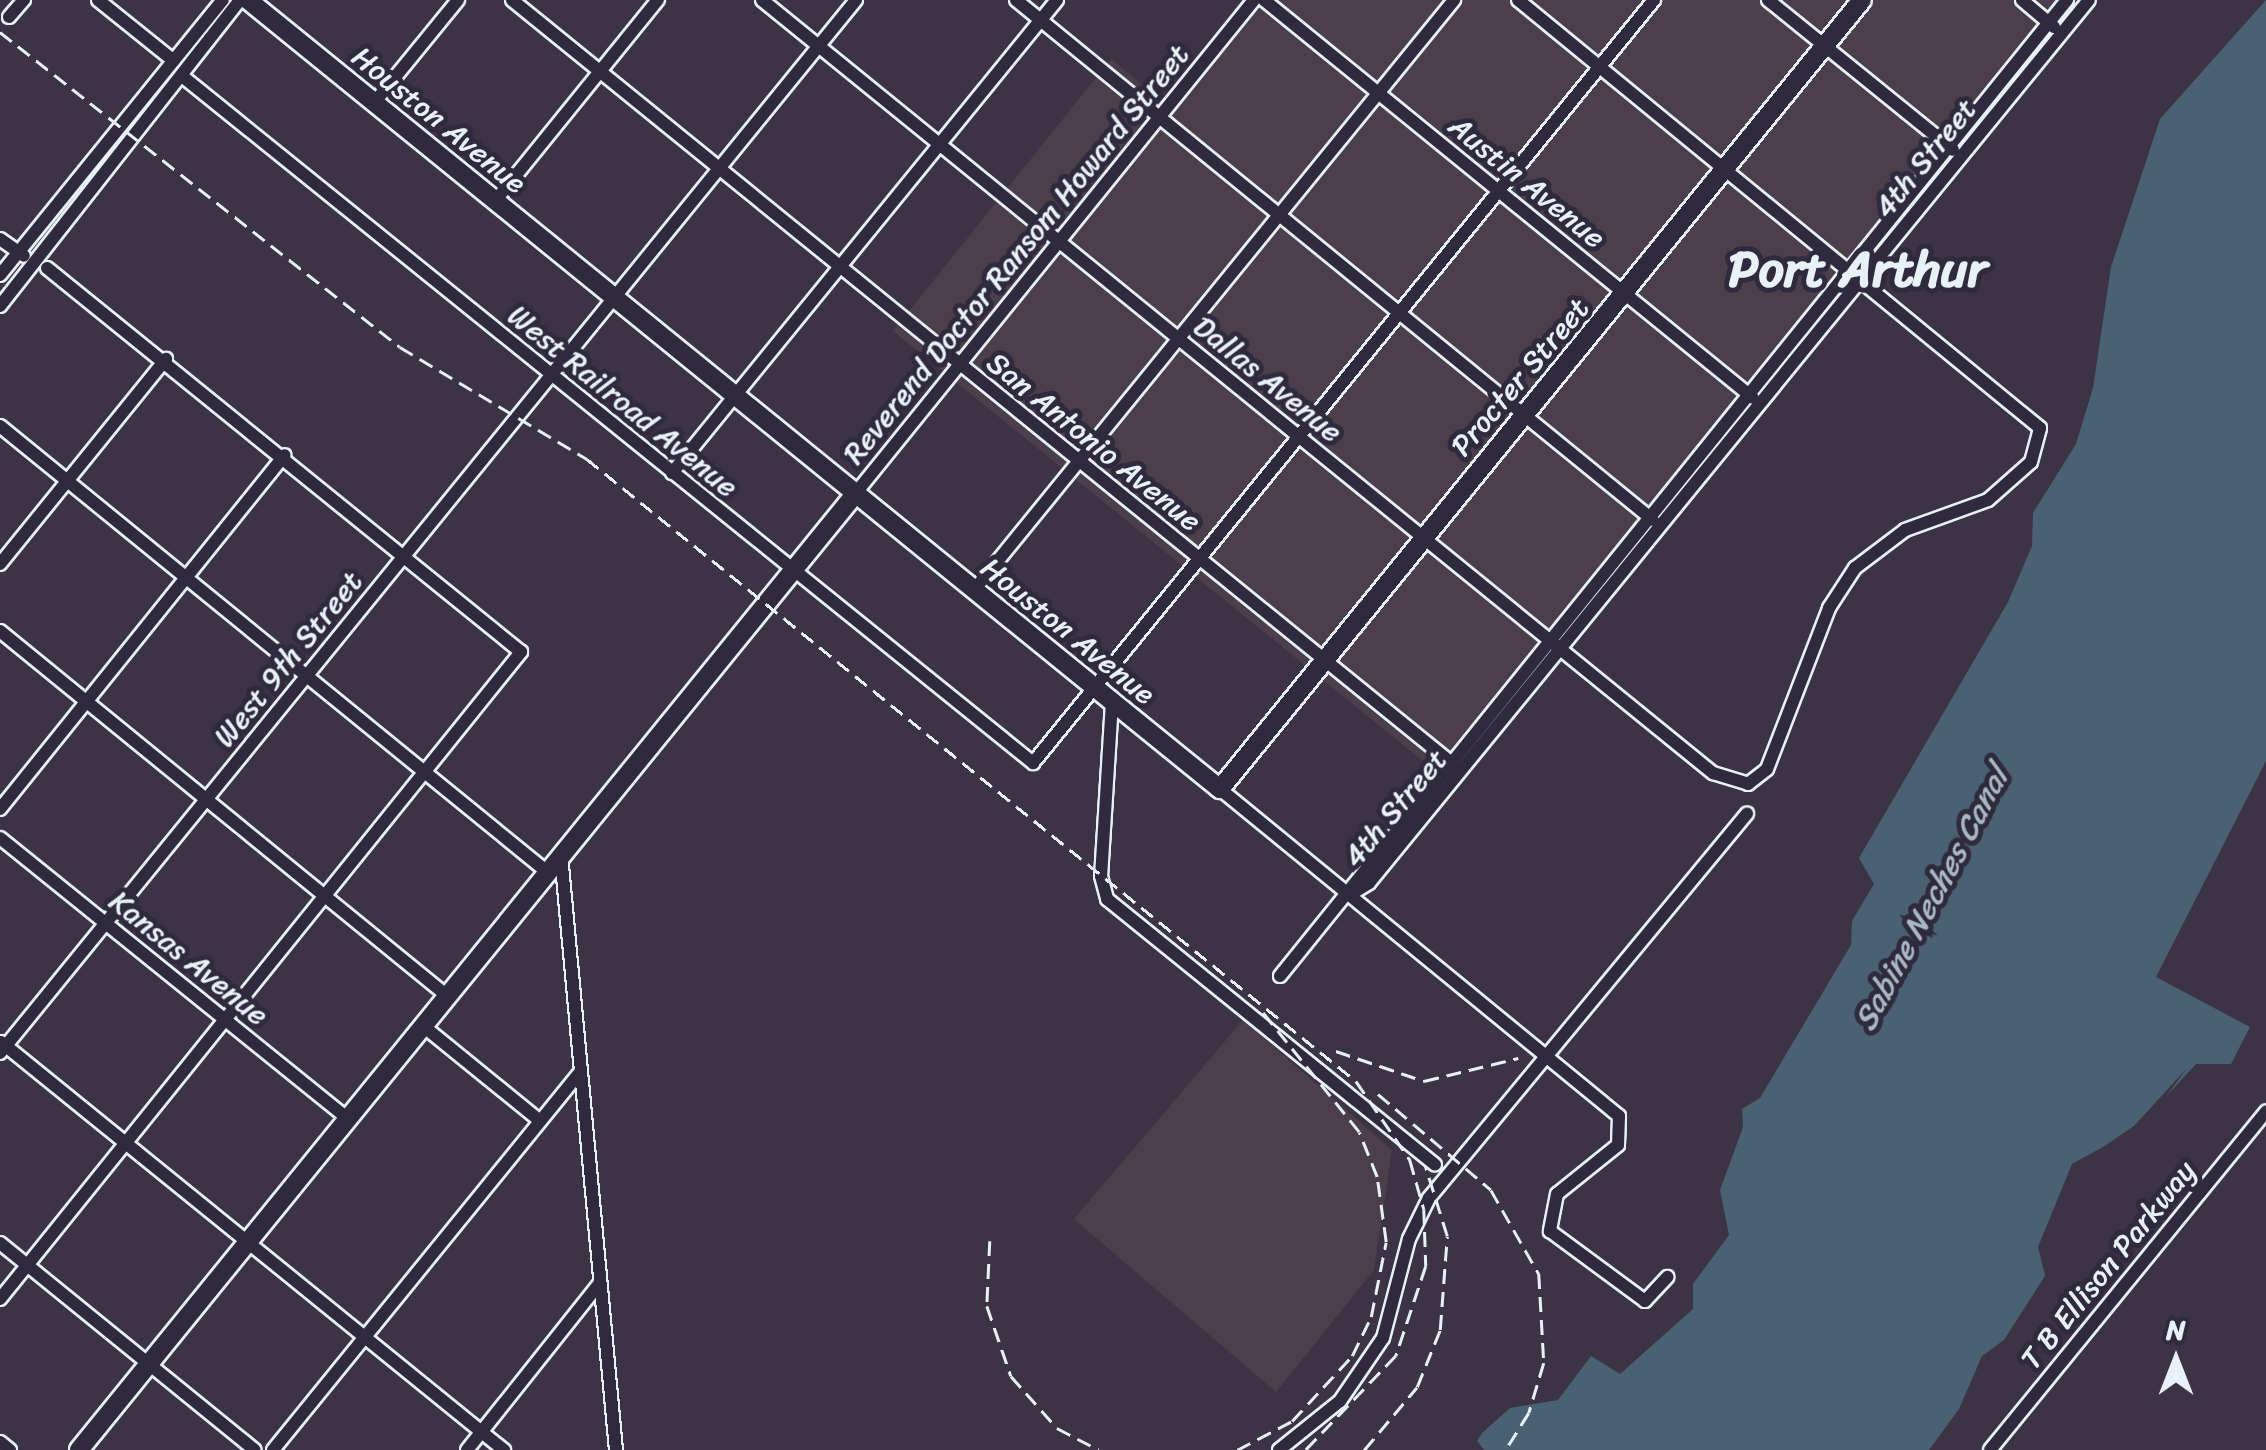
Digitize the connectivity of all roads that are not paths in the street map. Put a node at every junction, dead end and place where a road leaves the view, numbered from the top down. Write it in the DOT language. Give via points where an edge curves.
graph roads {
  1 [pos="24,0"];
  2 [pos="98,0"];
  3 [pos="224,0"];
  4 [pos="240,0"];
  5 [pos="248,0"];
  6 [pos="458,0"];
  7 [pos="512,0"];
  8 [pos="658,0"];
  9 [pos="762,0"];
  10 [pos="856,0"];
  11 [pos="1016,0"];
  12 [pos="1057,0"];
  13 [pos="1254,0"];
  14 [pos="1264,0"];
  15 [pos="1454,0"];
  16 [pos="1518,0"];
  17 [pos="1654,0"];
  18 [pos="1768,0"];
  19 [pos="1862,0"];
  20 [pos="2022,0"];
  21 [pos="2067,0"];
  22 [pos="2089,0"];
  23 [pos="10,17"];
  24 [pos="1040,20"];
  25 [pos="2054,27"];
  26 [pos="1824,46"];
  27 [pos="818,47"];
  28 [pos="174,62"];
  29 [pos="1600,66"];
  30 [pos="600,71"];
  31 [pos="182,76"];
  32 [pos="1378,93"];
  33 [pos="374,103"];
  34 [pos="1160,116"];
  35 [pos="939,144"];
  36 [pos="1953,150"];
  37 [pos="720,168"];
  38 [pos="1725,169"];
  39 [pos="1499,190"];
  40 [pos="495,201"];
  41 [pos="1279,215"];
  42 [pos="0,239"];
  43 [pos="1059,240"];
  44 [pos="18,253"];
  45 [pos="41,265"];
  46 [pos="840,266"];
  47 [pos="1854,275"];
  48 [pos="0,276"];
  49 [pos="1625,294"];
  50 [pos="614,298"];
  51 [pos="0,306"];
  52 [pos="1399,313"];
  53 [pos="1179,338"];
  54 [pos="166,359"];
  55 [pos="958,364"];
  56 [pos="552,375"];
  57 [pos="734,396"];
  58 [pos="1754,399"];
  59 [pos="1522,414"];
  60 [pos="0,426"];
  61 [pos="1299,436"];
  62 [pos="285,455"];
  63 [pos="1078,462"];
  64 [pos="672,473"];
  65 [pos="67,481"];
  66 [pos="855,494"];
  67 [pos="1654,521"];
  68 [pos="1424,539"];
  69 [pos="407,552"];
  70 [pos="1198,560"];
  71 [pos="0,564"];
  72 [pos="792,570"];
  73 [pos="187,578"];
  74 [pos="974,590"];
  75 [pos="0,631"];
  76 [pos="1553,644"];
  77 [pos="1324,662"];
  78 [pos="306,676"];
  79 [pos="1094,688"];
  80 [pos="86,701"];
  81 [pos="1112,702"];
  82 [pos="1455,765"];
  83 [pos="426,775"];
  84 [pos="1220,789"];
  85 [pos="206,799"];
  86 [pos="0,809"];
  87 [pos="1746,813"];
  88 [pos="0,838"];
  89 [pos="561,853"];
  90 [pos="546,871"];
  91 [pos="1349,895"];
  92 [pos="326,896"];
  93 [pos="106,923"];
  94 [pos="1280,976"];
  95 [pos="446,994"];
  96 [pos="226,1020"];
  97 [pos="422,1025"];
  98 [pos="2,1046"];
  99 [pos="1545,1055"];
  100 [pos="581,1071"];
  101 [pos="2266,1111"];
  102 [pos="346,1118"];
  103 [pos="540,1121"];
  104 [pos="126,1143"];
  105 [pos="1435,1166"];
  106 [pos="246,1241"];
  107 [pos="0,1243"];
  108 [pos="27,1265"];
  109 [pos="1668,1277"];
  110 [pos="600,1283"];
  111 [pos="0,1299"];
  112 [pos="364,1337"];
  113 [pos="148,1364"];
  114 [pos="482,1432"];
  115 [pos="0,1442"];
  116 [pos="10,1450"];
  117 [pos="79,1450"];
  118 [pos="255,1450"];
  119 [pos="273,1450"];
  120 [pos="467,1450"];
  121 [pos="504,1450"];
  122 [pos="616,1450"];
  123 [pos="1278,1450"];
  124 [pos="1990,1450"];
  1 -- 23 [label="street"];
  2 -- 28 [label="street"];
  3 -- 28 [label="street"];
  4 -- 31 [label="street"];
  5 -- 33 [label="main road, Houston Avenue"];
  6 -- 33 [label="street"];
  7 -- 30 [label="street, San Antonio Avenue"];
  8 -- 30 [label="street"];
  9 -- 27 [label="street, Dallas Avenue"];
  10 -- 27 [label="street, West 9th Street"];
  11 -- 24 [label="street"];
  12 -- 24 [label="street"];
  13 -- 34 [label="street, Reverend Doctor Ransom Howard Street"];
  14 -- 32 [label="street, Austin Avenue"];
  15 -- 32 [label="street"];
  16 -- 29 [label="street"];
  17 -- 29 [label="street"];
  18 -- 26 [label="street"];
  19 -- 26 [label="main road, Procter Street"];
  20 -- 25 [label="street"];
  21 -- 25 [label="street, 4th Street"];
  22 -- 25 [label="street, 4th Street"];
  24 -- 34 [label="street"];
  24 -- 35 [label="street"];
  25 -- 36 [label="street, 4th Street"];
  26 -- 36 [label="street"];
  26 -- 38 [label="main road, Procter Street"];
  27 -- 35 [label="street, Dallas Avenue"];
  27 -- 37 [label="street, West 9th Street"];
  28 -- 44 [label="street"];
  29 -- 38 [label="street"];
  29 -- 39 [label="street"];
  30 -- 37 [label="street, San Antonio Avenue"];
  30 -- 40 [label="street"];
  31 -- 45 [label="street"];
  31 -- 56 [label="street, West Railroad Avenue"];
  32 -- 39 [label="street, Austin Avenue"];
  32 -- 41 [label="street"];
  33 -- 40 [label="main road, Houston Avenue"];
  34 -- 41 [label="street"];
  34 -- 43 [label="street, Reverend Doctor Ransom Howard Street"];
  35 -- 43 [label="street, Dallas Avenue"];
  35 -- 46 [label="street"];
  36 -- 47 [label="street, 4th Street"];
  37 -- 46 [label="street, San Antonio Avenue"];
  37 -- 50 [label="street, West 9th Street"];
  38 -- 47 [label="street"];
  38 -- 49 [label="main road, Procter Street"];
  39 -- 49 [label="street, Austin Avenue"];
  39 -- 52 [label="street"];
  40 -- 50 [label="main road, Houston Avenue"];
  41 -- 52 [label="street"];
  41 -- 53 [label="street"];
  42 -- 44 [label="street"];
  43 -- 53 [label="street, Dallas Avenue"];
  43 -- 55 [label="street, Reverend Doctor Ransom Howard Street"];
  44 -- 45 [label="street"];
  44 -- 48 [label="street"];
  45 -- 51 [label="street"];
  45 -- 54 [label="street"];
  46 -- 55 [label="street, San Antonio Avenue"];
  46 -- 57 [label="street"];
  47 -- 58 [label="street, 4th Street"];
  47 -- 76 [label="street, Dallas Avenue" via="2028,412 2041,445 2031,462 1988,500 1906,530 1855,568 1830,608 1767,769 1748,784 1712,773"];
  49 -- 58 [label="street, Austin Avenue"];
  49 -- 59 [label="main road, Procter Street"];
  50 -- 56 [label="street, West 9th Street"];
  50 -- 57 [label="main road, Houston Avenue"];
  52 -- 59 [label="street"];
  52 -- 61 [label="street"];
  53 -- 61 [label="street, Dallas Avenue"];
  53 -- 63 [label="street"];
  54 -- 62 [label="street"];
  54 -- 65 [label="street"];
  55 -- 63 [label="street, San Antonio Avenue"];
  55 -- 66 [label="street, Reverend Doctor Ransom Howard Street"];
  56 -- 64 [label="street, West Railroad Avenue"];
  56 -- 69 [label="street, West 9th Street"];
  57 -- 64 [label="street"];
  57 -- 66 [label="main road, Houston Avenue"];
  58 -- 67 [label="street, 4th Street"];
  59 -- 67 [label="street"];
  59 -- 68 [label="main road, Procter Street"];
  60 -- 65 [label="street"];
  61 -- 68 [label="street, Dallas Avenue"];
  61 -- 70 [label="street"];
  62 -- 69 [label="street"];
  62 -- 73 [label="street"];
  63 -- 70 [label="street, San Antonio Avenue"];
  63 -- 74 [label="street"];
  64 -- 72 [label="street, West Railroad Avenue"];
  65 -- 71 [label="street"];
  65 -- 73 [label="street"];
  66 -- 72 [label="main road"];
  66 -- 74 [label="main road, Houston Avenue"];
  67 -- 76 [label="street, 4th Street"];
  68 -- 76 [label="street, Dallas Avenue"];
  68 -- 77 [label="main road, Procter Street"];
  69 -- 78 [label="street, West 9th Street"];
  69 -- 83 [label="street" via="522,652"];
  70 -- 77 [label="street, San Antonio Avenue"];
  70 -- 79 [label="street"];
  72 -- 79 [label="street, West Railroad Avenue" via="1034,763"];
  72 -- 89 [label="main road"];
  73 -- 78 [label="street"];
  73 -- 80 [label="street"];
  74 -- 79 [label="main road, Houston Avenue"];
  75 -- 80 [label="street"];
  76 -- 82 [label="street, 4th Street"];
  77 -- 82 [label="street, San Antonio Avenue"];
  77 -- 84 [label="main road, Procter Street"];
  78 -- 83 [label="street"];
  78 -- 85 [label="street, West 9th Street"];
  79 -- 81 [label="main road, Houston Avenue"];
  80 -- 85 [label="street"];
  80 -- 86 [label="street"];
  81 -- 84 [label="main road, Houston Avenue"];
  81 -- 105 [label="street" via="1101,876 1106,899"];
  82 -- 91 [label="street, 4th Street" via="1369,883"];
  83 -- 90 [label="street"];
  83 -- 92 [label="street"];
  84 -- 91 [label="street, Houston Avenue"];
  85 -- 92 [label="street"];
  85 -- 93 [label="street, West 9th Street"];
  87 -- 99 [label="street"];
  88 -- 93 [label="street, Kansas Avenue"];
  89 -- 90 [label="main road"];
  89 -- 100 [label="street"];
  90 -- 95 [label="main road"];
  91 -- 94 [label="street, 4th Street"];
  91 -- 99 [label="street, Houston Avenue"];
  92 -- 95 [label="street"];
  92 -- 96 [label="street"];
  93 -- 96 [label="street, Kansas Avenue"];
  93 -- 98 [label="street, West 9th Street"];
  95 -- 97 [label="main road"];
  96 -- 102 [label="street, Kansas Avenue"];
  96 -- 104 [label="street"];
  97 -- 102 [label="main road"];
  97 -- 103 [label="street"];
  98 -- 104 [label="street"];
  99 -- 109 [label="street, Houston Avenue" via="1620,1116 1624,1130 1618,1146 1557,1194 1550,1231 1646,1301"];
  99 -- 123 [label="street" via="1429,1198 1409,1239 1382,1338 1351,1386 1320,1422"];
  100 -- 103 [label="street"];
  100 -- 110 [label="street"];
  101 -- 124 [label="street, T B Ellison Parkway"];
  102 -- 106 [label="main road"];
  103 -- 112 [label="street"];
  104 -- 106 [label="street"];
  104 -- 108 [label="street"];
  106 -- 112 [label="street"];
  106 -- 113 [label="main road"];
  107 -- 108 [label="street"];
  108 -- 111 [label="street"];
  108 -- 113 [label="street"];
  110 -- 114 [label="street"];
  110 -- 122 [label="street"];
  112 -- 114 [label="street"];
  112 -- 119 [label="street"];
  113 -- 117 [label="main road"];
  113 -- 118 [label="street"];
  114 -- 120 [label="street"];
  114 -- 121 [label="street"];
  115 -- 116 [label="street"];
}
